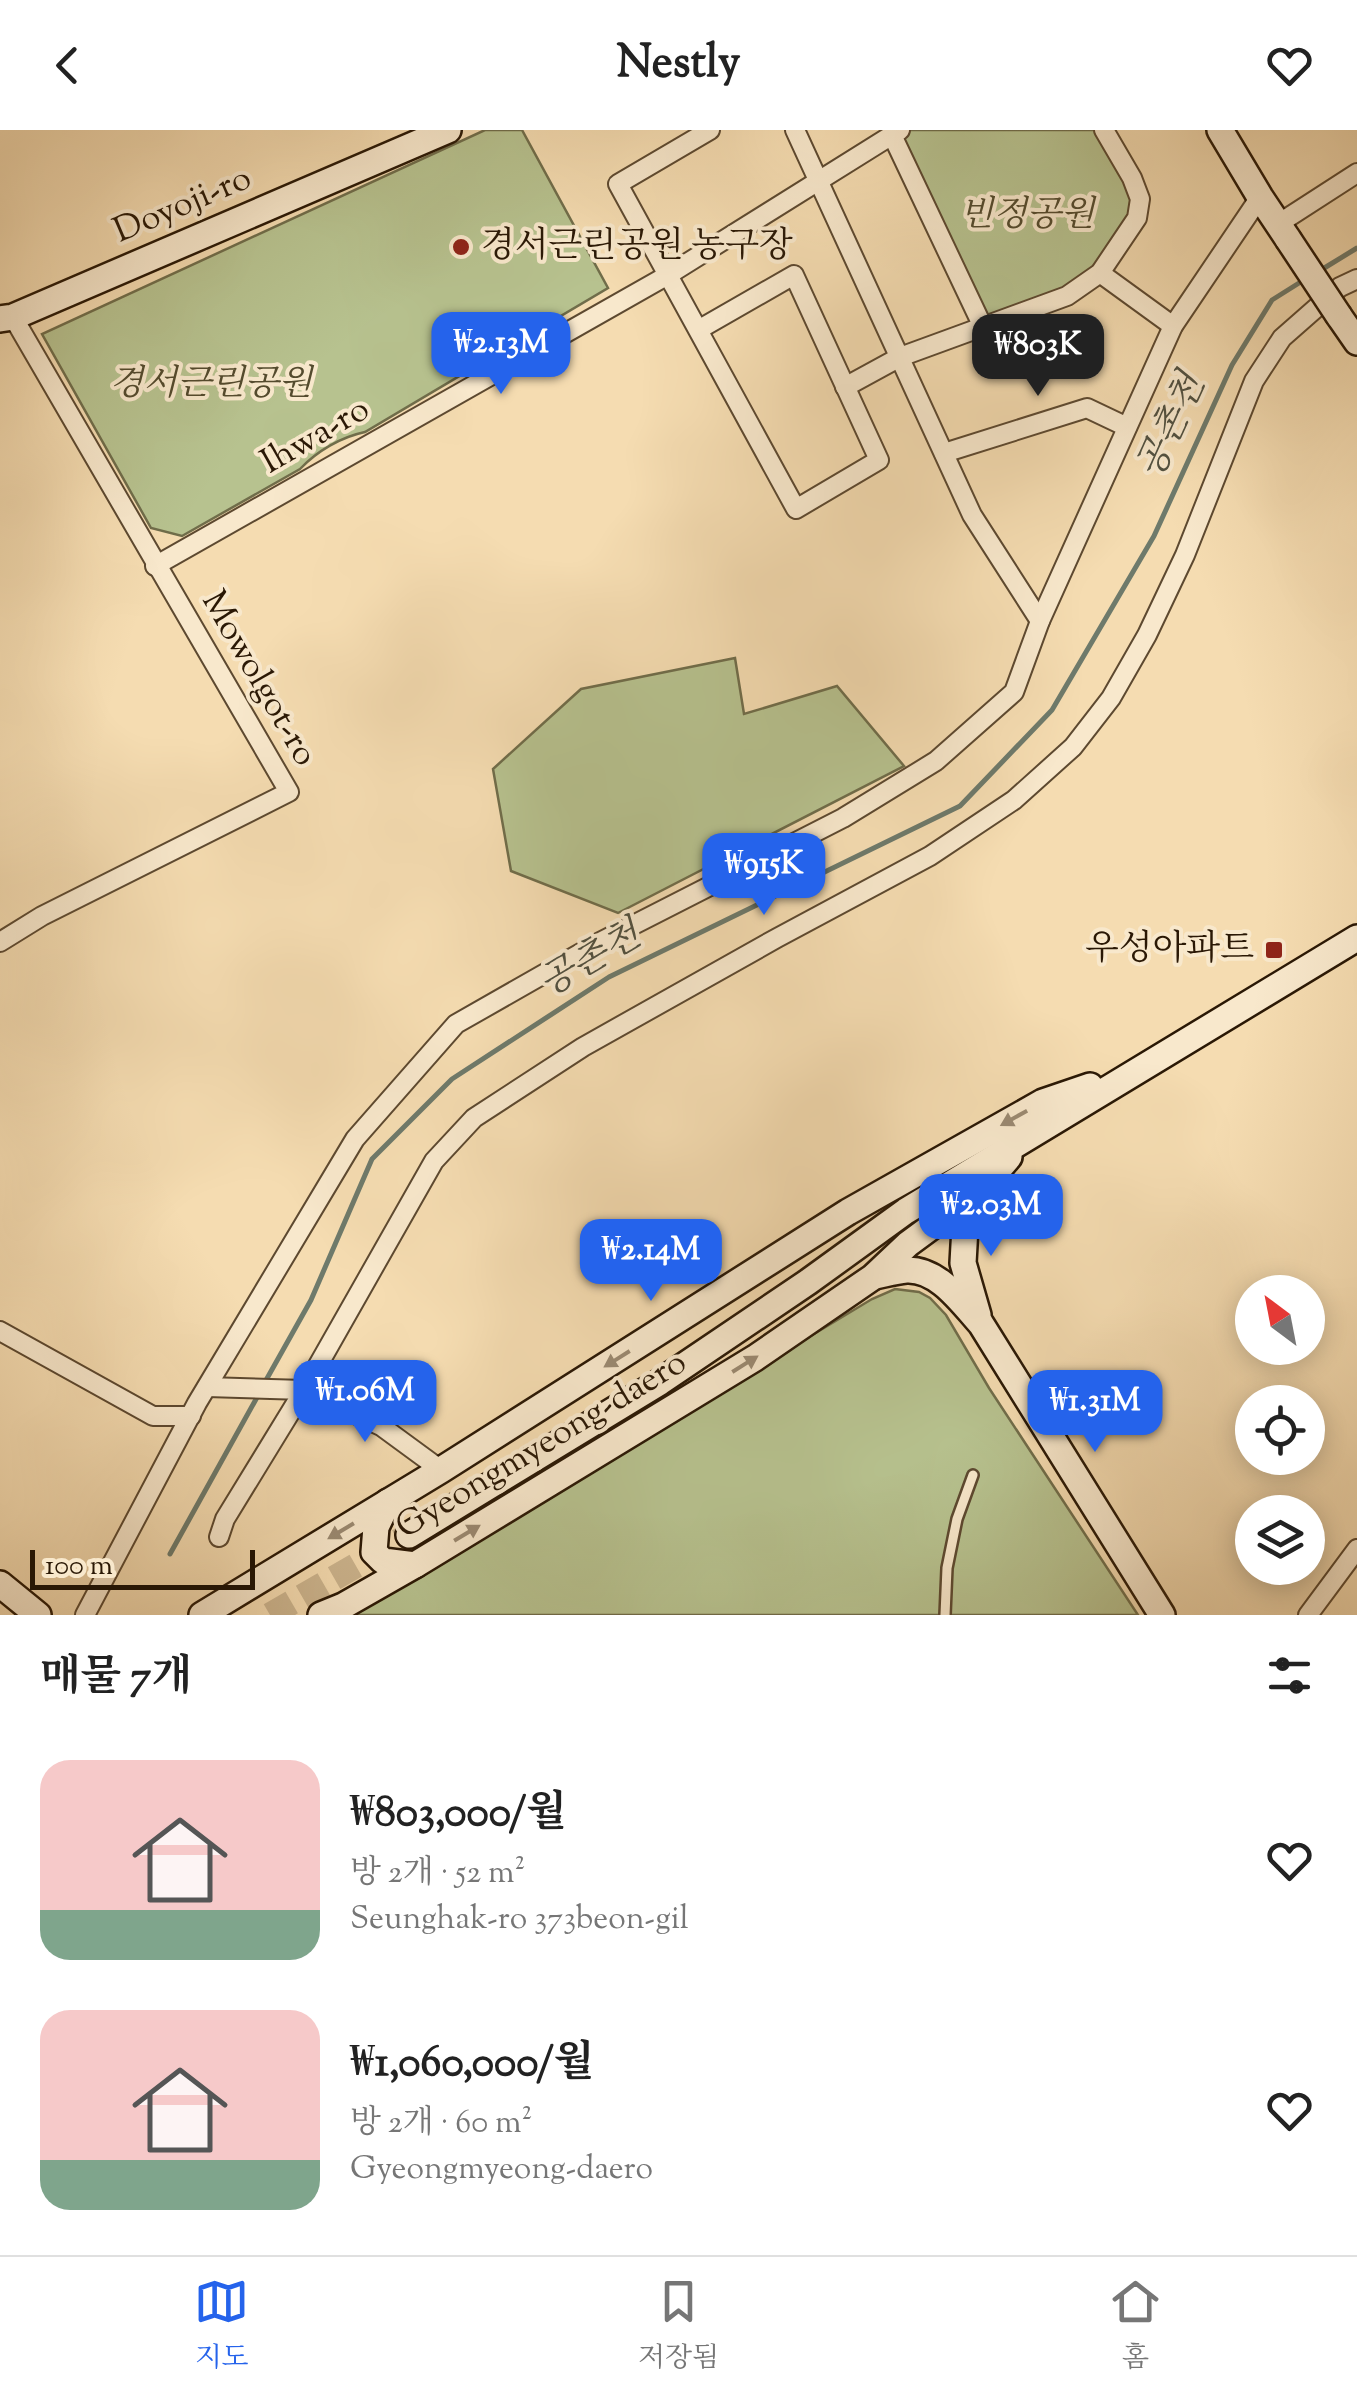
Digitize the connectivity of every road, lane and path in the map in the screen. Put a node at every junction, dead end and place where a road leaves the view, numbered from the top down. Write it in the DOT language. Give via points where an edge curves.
graph roads {
  1 [pos="448,130"];
  2 [pos="710,130"];
  3 [pos="795,130"];
  4 [pos="1104,130"];
  5 [pos="1220,130"];
  6 [pos="896,132"];
  7 [pos="1357,174"];
  8 [pos="819,181"];
  9 [pos="1260,197"];
  10 [pos="1283,231"];
  11 [pos="1100,273"];
  12 [pos="668,275"];
  13 [pos="1357,279"];
  14 [pos="6,318"];
  15 [pos="1173,326"];
  16 [pos="982,327"];
  17 [pos="698,330"];
  18 [pos="1357,342"];
  19 [pos="900,357"];
  20 [pos="845,387"];
  21 [pos="1127,427"];
  22 [pos="944,453"];
  23 [pos="155,566"];
  24 [pos="1040,621"];
  25 [pos="1357,938"];
  26 [pos="0,942"];
  27 [pos="1137,1070"];
  28 [pos="1024,1138"];
  29 [pos="980,1191"];
  30 [pos="874,1276"];
  31 [pos="981,1324"];
  32 [pos="0,1331"];
  33 [pos="214,1387"];
  34 [pos="300,1390"];
  35 [pos="190,1416"];
  36 [pos="441,1470"];
  37 [pos="973,1475"];
  38 [pos="388,1502"];
  39 [pos="409,1534"];
  40 [pos="218,1536"];
  41 [pos="1357,1549"];
  42 [pos="415,1565"];
  43 [pos="0,1584"];
  44 [pos="0,1602"];
  45 [pos="331,1612"];
  46 [pos="7,1615"];
  47 [pos="38,1615"];
  48 [pos="85,1615"];
  49 [pos="202,1615"];
  50 [pos="945,1615"];
  51 [pos="1162,1615"];
  52 [pos="1308,1615"];
  1 -- 14 [label="main road, Doyoji-ro"];
  2 -- 12 [label="street" via="618,184"];
  3 -- 8 [label="street"];
  4 -- 11 [label="street" via="1140,199 1137,218"];
  5 -- 9 [label="main road"];
  6 -- 8 [label="street, Ihwa-ro"];
  6 -- 16 [label="street"];
  7 -- 10 [label="street"];
  8 -- 12 [label="street, Ihwa-ro"];
  8 -- 19 [label="street"];
  9 -- 10 [label="main road"];
  9 -- 15 [label="street"];
  10 -- 18 [label="main road, bridge"];
  11 -- 15 [label="street"];
  11 -- 16 [label="street" via="1066,296"];
  12 -- 17 [label="street"];
  12 -- 23 [label="street, Ihwa-ro"];
  13 -- 34 [label="street" via="1282,338 1254,382 1147,635 1073,747 1014,800 930,856 583,1046 474,1118 434,1162"];
  14 -- 23 [label="street, Mowolgot-ro"];
  15 -- 21 [label="street"];
  16 -- 19 [label="street"];
  17 -- 20 [label="street" via="794,275"];
  17 -- 20 [label="street" via="796,509 879,460"];
  19 -- 20 [label="street"];
  19 -- 22 [label="street"];
  21 -- 22 [label="street" via="1088,408"];
  21 -- 24 [label="street"];
  22 -- 24 [label="street" via="972,515"];
  23 -- 26 [label="street, Mowolgot-ro" via="289,792"];
  24 -- 33 [label="street" via="1014,692 936,761 843,818 456,1024 355,1139"];
  25 -- 27 [label="main road, Gyeongmyeong-daero"];
  27 -- 28 [label="main road, Gyeongmyeong-daero"];
  27 -- 36 [label="main road, Gyeongmyeong-daero, one-way" via="1042,1102 848,1212"];
  28 -- 29 [label="main road, Gyeongmyeong-daero"];
  28 -- 39 [label="main road, Gyeongmyeong-daero" via="660,1382"];
  29 -- 30 [label="main road, Gyeongmyeong-daero"];
  29 -- 31 [label="main road" via="965,1227 963,1263"];
  30 -- 31 [label="main road" via="928,1274"];
  42 -- 30 [label="main road, Gyeongmyeong-daero, one-way" via="755,1358"];
  31 -- 51 [label="main road"];
  32 -- 35 [label="street" via="154,1416"];
  33 -- 34 [label="street"];
  33 -- 35 [label="street"];
  34 -- 36 [label="street" via="381,1426"];
  34 -- 40 [label="street"];
  35 -- 48 [label="street"];
  36 -- 38 [label="main road, Gyeongmyeong-daero"];
  37 -- 50 [label="lane" via="946,1568"];
  38 -- 42 [label="main road" via="374,1552 384,1562"];
  38 -- 49 [label="main road, Gyeongmyeong-daero, one-way"];
  41 -- 52 [label="street"];
  42 -- 45 [label="main road, Gyeongmyeong-daero"];
  43 -- 47 [label="main road"];
  44 -- 46 [label="main road"];
}
